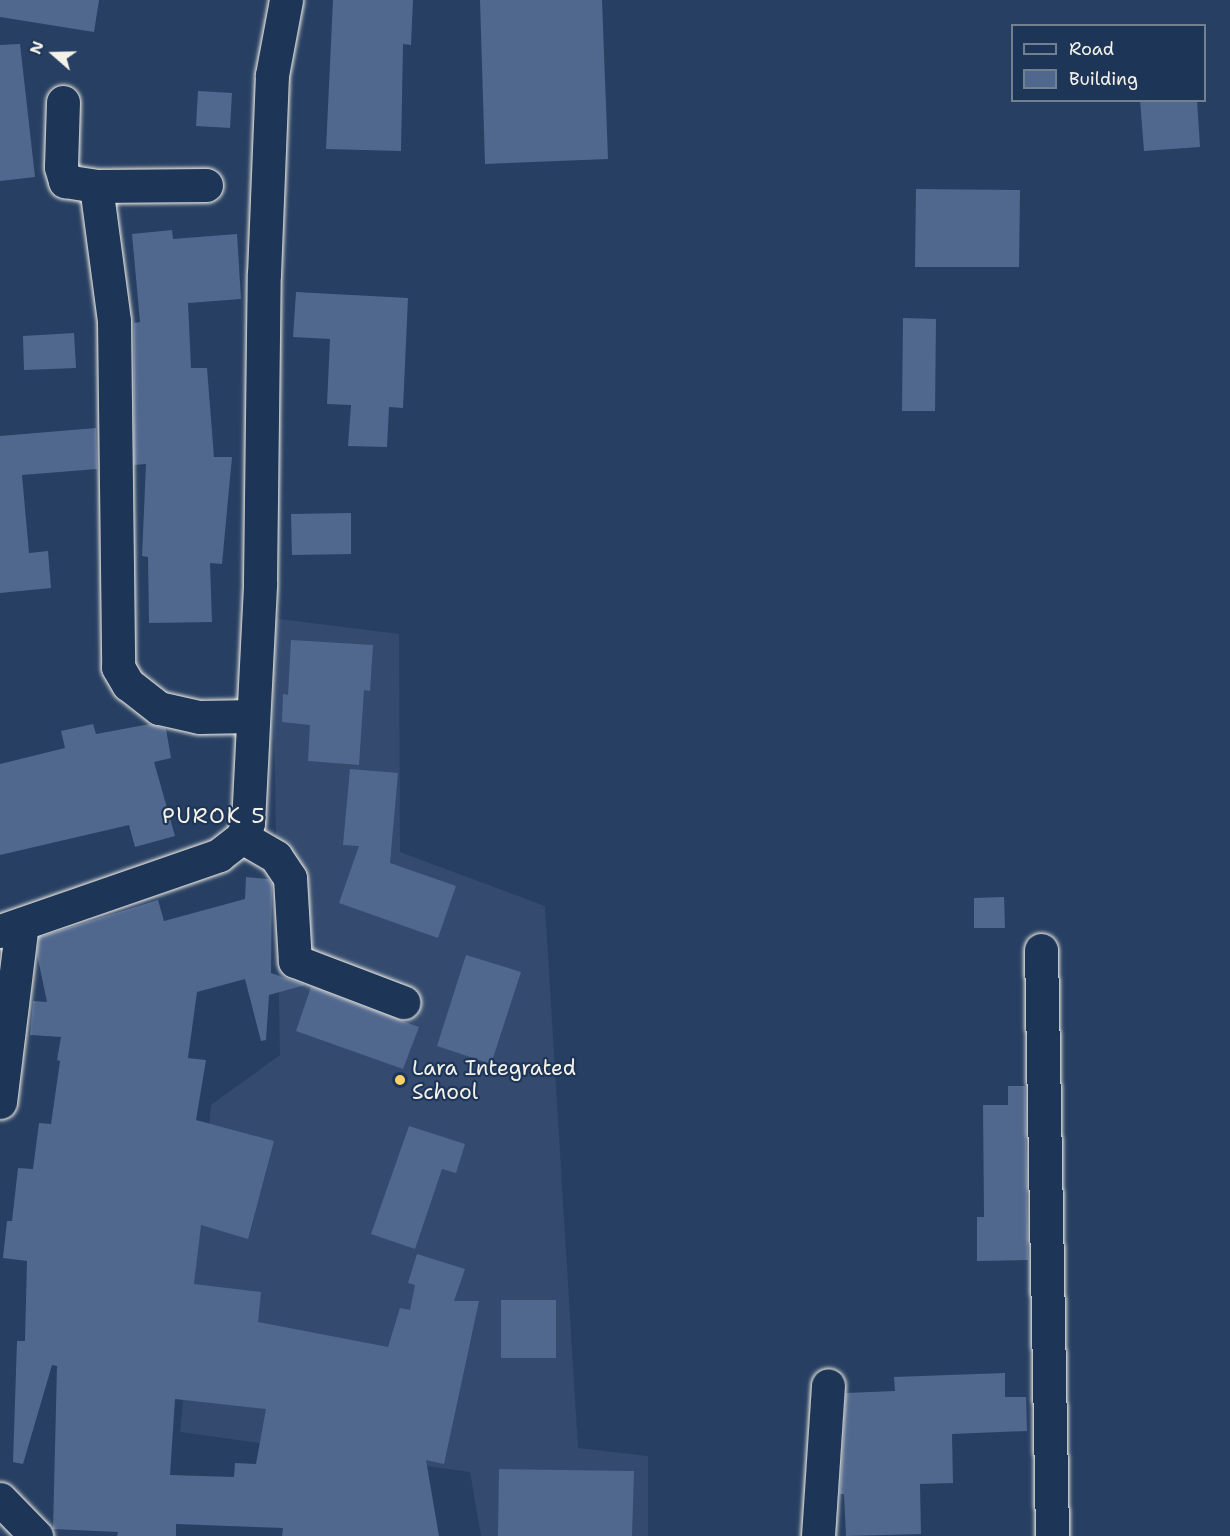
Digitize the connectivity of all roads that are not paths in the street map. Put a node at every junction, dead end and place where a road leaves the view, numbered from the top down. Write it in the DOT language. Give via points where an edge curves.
graph roads {
  1 [pos="286,0"];
  2 [pos="63,102"];
  3 [pos="206,185"];
  4 [pos="96,186"];
  5 [pos="253,716"];
  6 [pos="242,837"];
  7 [pos="11,928"];
  8 [pos="1041,950"];
  9 [pos="403,1002"];
  10 [pos="0,1102"];
  11 [pos="828,1385"];
  12 [pos="0,1499"];
  13 [pos="36,1536"];
  14 [pos="818,1536"];
  15 [pos="1052,1536"];
  1 -- 5 [label="street" via="272,75 264,274 260,582"];
  2 -- 4 [label="street" via="61,167 65,181"];
  3 -- 4 [label="street"];
  4 -- 5 [label="street" via="114,321 118,667 128,684 159,708 199,717"];
  5 -- 6 [label="street" via="248,823"];
  6 -- 7 [label="street" via="219,855"];
  6 -- 9 [label="street" via="276,857 290,878 295,961"];
  7 -- 10 [label="street"];
  8 -- 15 [label="street"];
  11 -- 14 [label="street"];
  12 -- 13 [label="street"];
}
